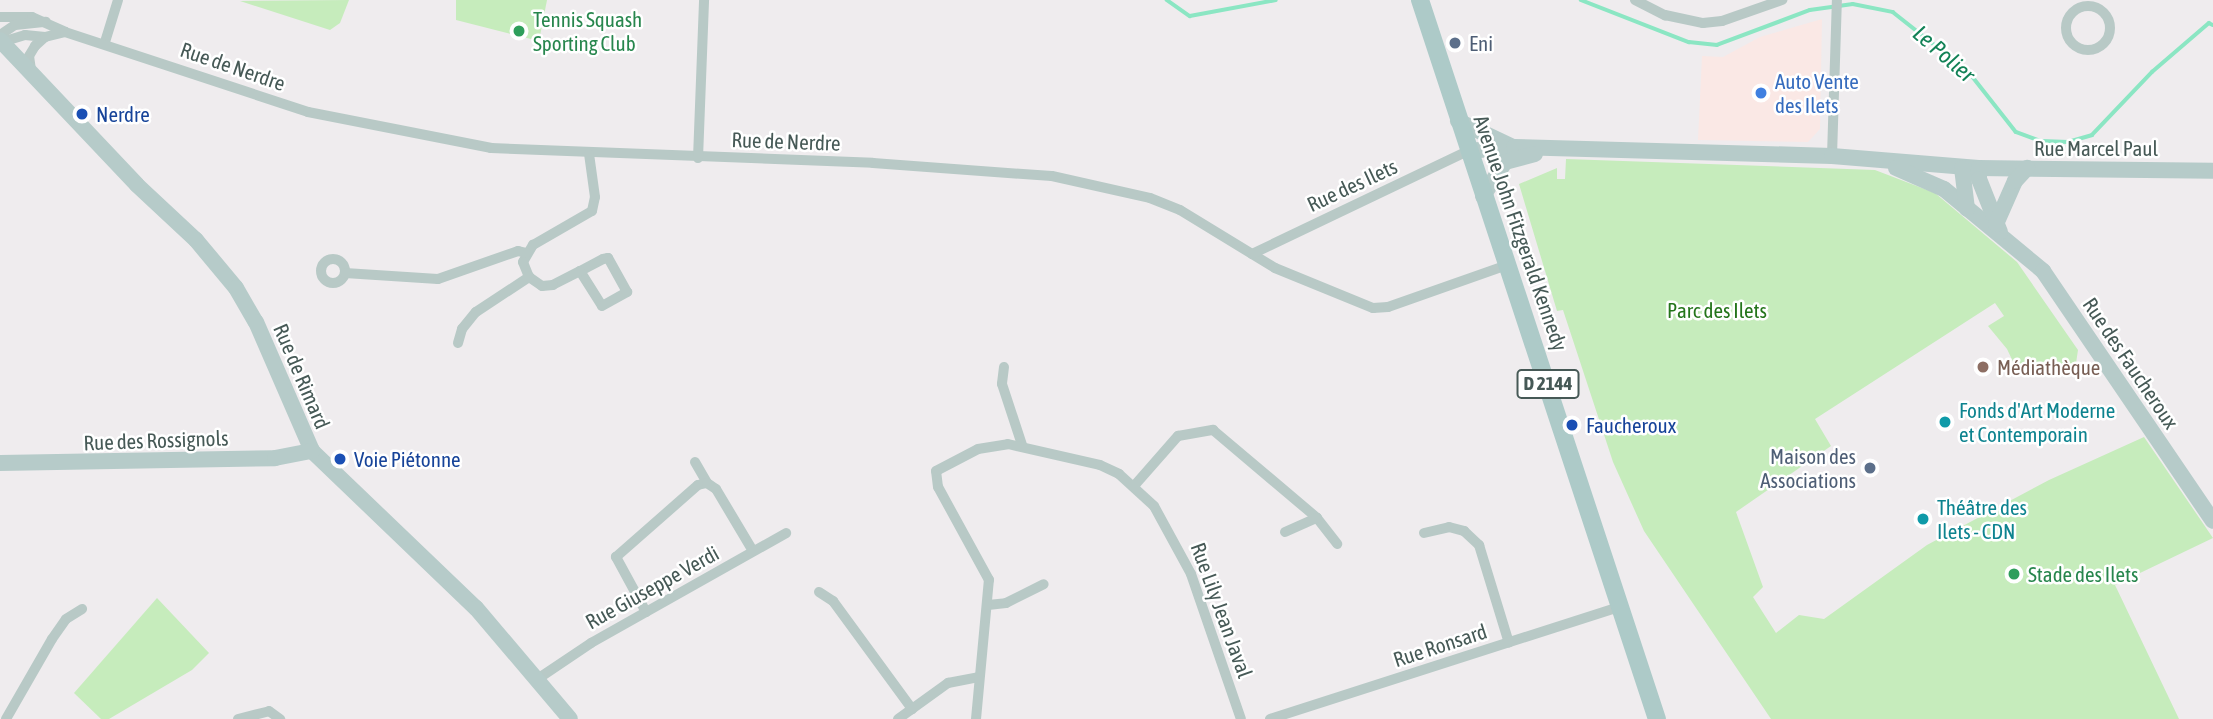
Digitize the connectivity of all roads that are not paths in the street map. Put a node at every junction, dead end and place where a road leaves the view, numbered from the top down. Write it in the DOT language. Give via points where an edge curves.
graph roads {
  1 [pos="118,0"];
  2 [pos="704,0"];
  3 [pos="1420,0"];
  4 [pos="1635,0"];
  5 [pos="1782,0"];
  6 [pos="1837,0"];
  7 [pos="2089,3"];
  8 [pos="0,17"];
  9 [pos="46,22"];
  10 [pos="65,32"];
  11 [pos="45,37"];
  12 [pos="1,41"];
  13 [pos="105,42"];
  14 [pos="31,69"];
  15 [pos="1458,121"];
  16 [pos="1514,147"];
  17 [pos="1468,150"];
  18 [pos="1551,150"];
  19 [pos="589,154"];
  20 [pos="1832,156"];
  21 [pos="698,158"];
  22 [pos="1875,160"];
  23 [pos="1505,162"];
  24 [pos="1962,167"];
  25 [pos="1979,168"];
  26 [pos="2027,168"];
  27 [pos="2213,170"];
  28 [pos="1483,196"];
  29 [pos="1967,209"];
  30 [pos="1999,231"];
  31 [pos="526,253"];
  32 [pos="1252,254"];
  33 [pos="1507,265"];
  34 [pos="580,271"];
  35 [pos="345,273"];
  36 [pos="529,278"];
  37 [pos="458,343"];
  38 [pos="1004,367"];
  39 [pos="1023,445"];
  40 [pos="312,451"];
  41 [pos="695,461"];
  42 [pos="0,463"];
  43 [pos="707,483"];
  44 [pos="1134,486"];
  45 [pos="1317,518"];
  46 [pos="2213,521"];
  47 [pos="1285,532"];
  48 [pos="786,533"];
  49 [pos="1424,533"];
  50 [pos="1337,544"];
  51 [pos="753,551"];
  52 [pos="1044,584"];
  53 [pos="819,592"];
  54 [pos="988,605"];
  55 [pos="1621,606"];
  56 [pos="82,610"];
  57 [pos="646,612"];
  58 [pos="1509,643"];
  59 [pos="978,677"];
  60 [pos="539,678"];
  61 [pos="912,709"];
  62 [pos="6,719"];
  63 [pos="238,719"];
  64 [pos="280,719"];
  65 [pos="570,719"];
  66 [pos="898,719"];
  67 [pos="976,719"];
  68 [pos="1241,719"];
  69 [pos="1270,719"];
  70 [pos="1657,719"];
  1 -- 13 [label="street"];
  2 -- 21 [label="street"];
  3 -- 15 [label="main road, Avenue John Fitzgerald Kennedy / D 2144"];
  4 -- 5 [label="street" via="1665,15 1703,23"];
  6 -- 20 [label="street"];
  7 -- 7 [label="street" via="2067,23 2068,37 2085,50 2104,43 2110,30 2102,11"];
  8 -- 9 [label="street"];
  9 -- 10 [label="street"];
  9 -- 12 [label="street" via="2,30"];
  10 -- 11 [label="street, Rue de Nerdre"];
  10 -- 13 [label="street, Rue de Nerdre"];
  11 -- 12 [label="street, Rue de Nerdre" via="25,35"];
  11 -- 14 [label="street" via="29,56"];
  12 -- 14 [label="street, Rue de Rimard"];
  13 -- 19 [label="street, Rue de Nerdre" via="354,124 491,148"];
  14 -- 40 [label="street, Rue de Rimard" via="136,185 196,240 236,288 256,322"];
  15 -- 16 [label="street, Rue des Faucheroux"];
  15 -- 17 [label="main road, Avenue John Fitzgerald Kennedy / D 2144"];
  16 -- 17 [label="street, Rue des Faucheroux"];
  16 -- 18 [label="street, Rue des Faucheroux"];
  17 -- 23 [label="street"];
  17 -- 28 [label="main road, Avenue John Fitzgerald Kennedy / D 2144"];
  17 -- 32 [label="street, Rue des Ilets"];
  18 -- 20 [label="street, Rue des Faucheroux"];
  18 -- 23 [label="street, Rue des Faucheroux"];
  19 -- 21 [label="street, Rue de Nerdre"];
  19 -- 31 [label="street" via="595,197 592,211"];
  20 -- 22 [label="street, Rue des Faucheroux"];
  21 -- 32 [label="street, Rue de Nerdre" via="873,163 1052,176 1150,198 1189,215"];
  22 -- 24 [label="street, Rue des Faucheroux"];
  22 -- 29 [label="street, Rue des Faucheroux" via="1933,182"];
  23 -- 28 [label="street"];
  24 -- 25 [label="street, Rue des Faucheroux"];
  24 -- 29 [label="street"];
  25 -- 26 [label="street, Rue Marcel Paul"];
  25 -- 30 [label="street, Rue des Faucheroux"];
  26 -- 27 [label="street, Rue Marcel Paul"];
  26 -- 30 [label="street" via="2015,181"];
  28 -- 33 [label="main road, Avenue John Fitzgerald Kennedy / D 2144"];
  29 -- 30 [label="street, Rue des Faucheroux"];
  30 -- 46 [label="street, Rue des Faucheroux" via="2043,271"];
  31 -- 35 [label="street" via="518,251 438,279"];
  31 -- 36 [label="street" via="523,262"];
  32 -- 33 [label="street, Rue de Nerdre" via="1373,308"];
  33 -- 55 [label="main road, Avenue John Fitzgerald Kennedy / D 2144"];
  34 -- 34 [label="street" via="608,258 627,292 602,306"];
  34 -- 36 [label="street" via="553,285 535,284"];
  36 -- 37 [label="street" via="477,312"];
  38 -- 39 [label="street" via="1002,384"];
  39 -- 44 [label="street, Rue Lily Jean Javal" via="1100,465"];
  39 -- 54 [label="street, Rue Lily Jean Javal" via="978,449 936,471 938,487 989,580"];
  40 -- 42 [label="street, Rue des Rossignols" via="275,458"];
  40 -- 60 [label="street, Rue de Rimard" via="475,608"];
  41 -- 43 [label="street"];
  43 -- 51 [label="street" via="716,489"];
  43 -- 57 [label="street" via="698,485 616,557"];
  44 -- 45 [label="street" via="1178,436 1213,430"];
  44 -- 68 [label="street, Rue Lily Jean Javal" via="1169,526 1182,552"];
  45 -- 47 [label="street"];
  45 -- 50 [label="street"];
  48 -- 51 [label="street, Rue Giuseppe Verdi"];
  49 -- 58 [label="street" via="1449,527 1464,531 1479,545"];
  51 -- 57 [label="street, Rue Giuseppe Verdi"];
  52 -- 54 [label="street" via="1006,603"];
  53 -- 61 [label="street" via="833,601"];
  54 -- 59 [label="street"];
  55 -- 58 [label="street, Rue Ronsard"];
  55 -- 70 [label="main road, Avenue John Fitzgerald Kennedy / D 2144"];
  56 -- 62 [label="street" via="66,620 52,639"];
  57 -- 60 [label="street, Rue Giuseppe Verdi"];
  58 -- 69 [label="street, Rue Ronsard"];
  59 -- 61 [label="street" via="948,683"];
  59 -- 67 [label="street"];
  60 -- 65 [label="street, Rue de Rimard"];
  61 -- 66 [label="street"];
  63 -- 64 [label="street" via="269,710"];
}
